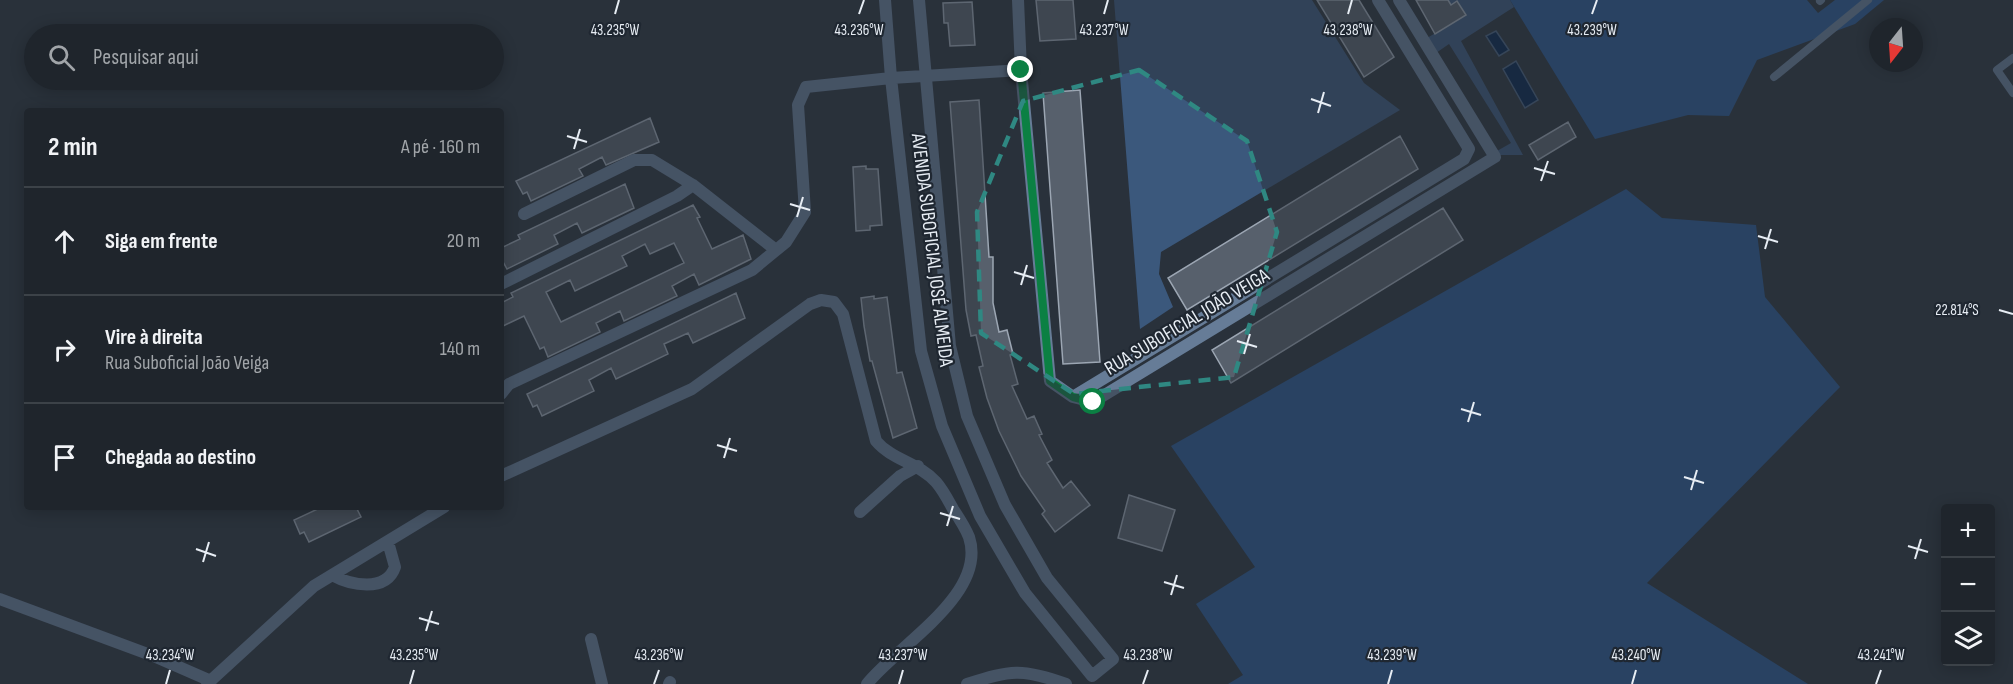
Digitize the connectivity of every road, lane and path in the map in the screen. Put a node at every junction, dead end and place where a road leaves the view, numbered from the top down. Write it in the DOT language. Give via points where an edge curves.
graph roads {
  1 [pos="885,0"];
  2 [pos="919,0"];
  3 [pos="1018,0"];
  4 [pos="1378,0"];
  5 [pos="1399,0"];
  6 [pos="1868,0"];
  7 [pos="2013,58"];
  8 [pos="1021,70"];
  9 [pos="924,77"];
  10 [pos="1774,77"];
  11 [pos="891,78"];
  12 [pos="2013,91"];
  13 [pos="693,185"];
  14 [pos="524,214"];
  15 [pos="776,250"];
  16 [pos="504,282"];
  17 [pos="504,390"];
  18 [pos="1073,397"];
  19 [pos="918,466"];
  20 [pos="504,475"];
  21 [pos="439,510"];
  22 [pos="860,512"];
  23 [pos="388,542"];
  24 [pos="332,575"];
  25 [pos="0,599"];
  26 [pos="591,639"];
  27 [pos="209,682"];
  28 [pos="602,684"];
  29 [pos="867,684"];
  30 [pos="967,684"];
  31 [pos="1066,684"];
  1 -- 11 [label="street, AVENIDA SUBOFICIAL JOSÉ ALMEIDA"];
  2 -- 9 [label="street, AVENIDA SUBOFICIAL JOSÉ ALMEIDA"];
  3 -- 8 [label="street"];
  4 -- 18 [label="street, RUA SUBOFICIAL JOÃO VEIGA" via="1469,149 1464,159"];
  5 -- 18 [label="street, RUA SUBOFICIAL JOÃO VEIGA" via="1495,157 1093,402"];
  6 -- 10 [label="lane"];
  7 -- 12 [label="lane" via="1997,70"];
  8 -- 9 [label="street"];
  8 -- 18 [label="street" via="1050,381"];
  9 -- 11 [label="street"];
  9 -- 11 [label="street, AVENIDA SUBOFICIAL JOSÉ ALMEIDA" via="950,346 967,416 1005,505 1047,578 1113,659 1092,676 1025,593 980,516 942,426 921,351"];
  11 -- 15 [label="street" via="806,87 798,105 805,212 786,242"];
  13 -- 14 [label="street" via="652,160 634,160"];
  13 -- 15 [label="street"];
  13 -- 16 [label="street"];
  15 -- 17 [label="street" via="753,270 509,384"];
  19 -- 20 [label="street" via="876,441 843,314 834,302 821,300 692,389"];
  19 -- 22 [label="street" via="900,476"];
  19 -- 29 [label="street" via="936,483 964,526 970,545 970,566 952,602"];
  21 -- 23 [label="street"];
  23 -- 24 [label="street"];
  23 -- 24 [label="street" via="395,567 387,578 362,586"];
  24 -- 27 [label="street" via="314,586"];
  25 -- 27 [label="street" via="156,657"];
  26 -- 28 [label="street"];
  30 -- 31 [label="street" via="1023,671"];
}
